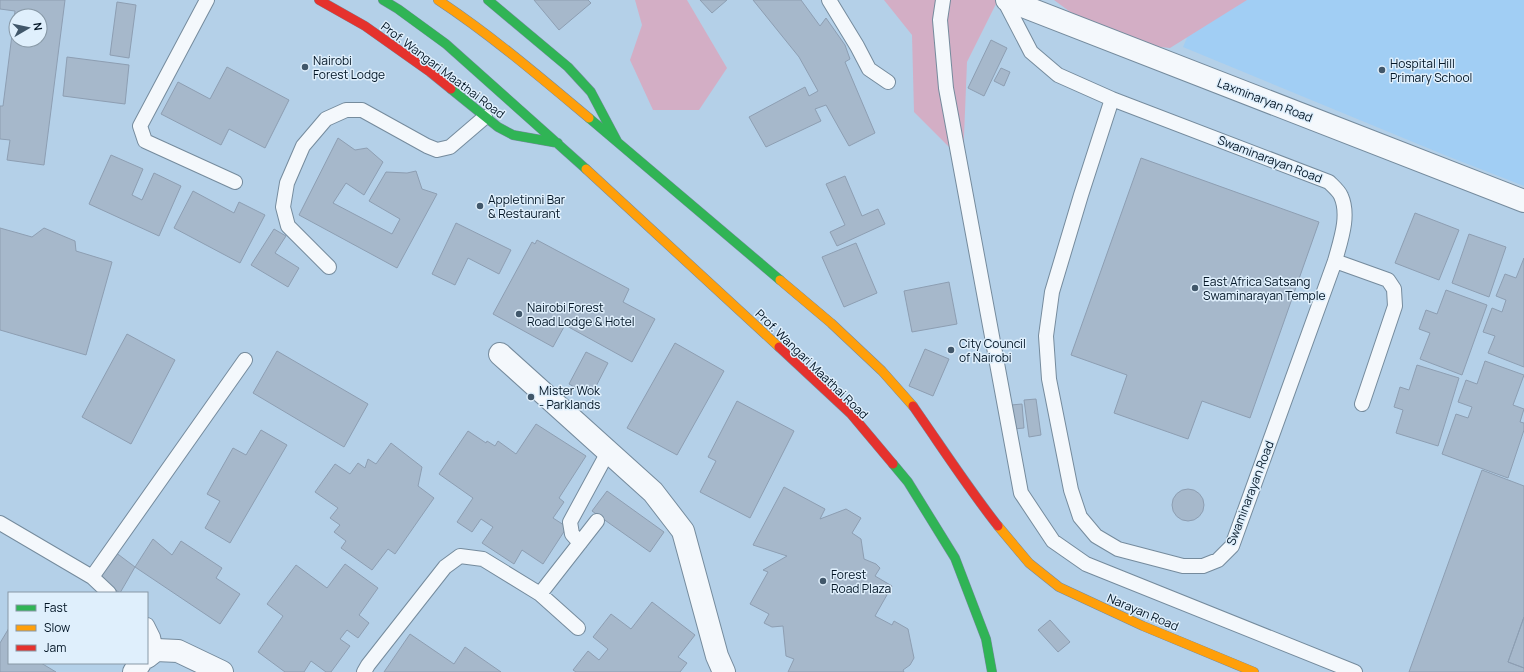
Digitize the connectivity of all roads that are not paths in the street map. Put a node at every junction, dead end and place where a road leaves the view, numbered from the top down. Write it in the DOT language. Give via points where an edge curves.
graph roads {
  1 [pos="207,0"];
  2 [pos="319,0"];
  3 [pos="383,0"];
  4 [pos="438,0"];
  5 [pos="488,0"];
  6 [pos="829,0"];
  7 [pos="943,0"];
  8 [pos="1005,0"];
  9 [pos="888,82"];
  10 [pos="1112,99"];
  11 [pos="485,117"];
  12 [pos="617,141"];
  13 [pos="558,143"];
  14 [pos="235,182"];
  15 [pos="1524,201"];
  16 [pos="1335,261"];
  17 [pos="329,267"];
  18 [pos="500,354"];
  19 [pos="245,360"];
  20 [pos="1362,404"];
  21 [pos="608,452"];
  22 [pos="597,521"];
  23 [pos="0,523"];
  24 [pos="580,543"];
  25 [pos="92,577"];
  26 [pos="108,592"];
  27 [pos="540,594"];
  28 [pos="148,627"];
  29 [pos="578,628"];
  30 [pos="148,657"];
  31 [pos="141,664"];
  32 [pos="134,672"];
  33 [pos="222,672"];
  34 [pos="364,672"];
  35 [pos="724,672"];
  36 [pos="992,672"];
  37 [pos="1254,672"];
  38 [pos="1355,672"];
  1 -- 14 [label="lane" via="140,126 145,141"];
  2 -- 11 [label="main road, Prof. Wangari Maathai Road" via="365,26 430,72"];
  3 -- 13 [label="main road, Prof. Wangari Maathai Road" via="446,44"];
  4 -- 12 [label="main road" via="458,12 507,50"];
  5 -- 12 [label="main road" via="568,67 591,92"];
  6 -- 9 [label="lane" via="869,69"];
  7 -- 38 [label="lane" via="940,20 946,88 1021,493 1053,541 1086,564"];
  8 -- 10 [label="lane, Swaminarayan Road" via="1031,52 1058,75"];
  8 -- 15 [label="street, Laxminaryan Road"];
  10 -- 16 [label="lane, Swaminarayan Road" via="1329,182 1341,196 1345,214"];
  10 -- 16 [label="lane, Swaminarayan Road" via="1052,292 1046,336 1049,380 1071,490 1080,517 1096,536 1118,549 1183,566 1203,566 1218,560 1232,546"];
  11 -- 13 [label="main road, Prof. Wangari Maathai Road" via="513,135"];
  11 -- 17 [label="lane" via="450,147 437,150 362,110 346,110 326,119 303,146 286,183 283,207 288,226"];
  12 -- 37 [label="main road, Narayan Road" via="831,323 882,371 910,402 978,501 1029,563 1059,586 1092,603"];
  13 -- 36 [label="main road, Prof. Wangari Maathai Road" via="851,414 908,482 955,558 986,639"];
  16 -- 20 [label="lane" via="1388,280 1394,289 1395,306"];
  18 -- 21 [label="street"];
  19 -- 25 [label="lane"];
  21 -- 24 [label="lane" via="570,522 572,534"];
  21 -- 35 [label="street" via="653,492 683,531 717,656"];
  22 -- 24 [label="lane"];
  23 -- 25 [label="lane"];
  24 -- 27 [label="lane"];
  25 -- 26 [label="lane"];
  27 -- 29 [label="lane"];
  27 -- 34 [label="lane" via="483,559 460,556 445,567"];
  28 -- 30 [label="lane" via="153,637"];
  30 -- 33 [label="street" via="178,651"];
  31 -- 32 [label="street"];
}
